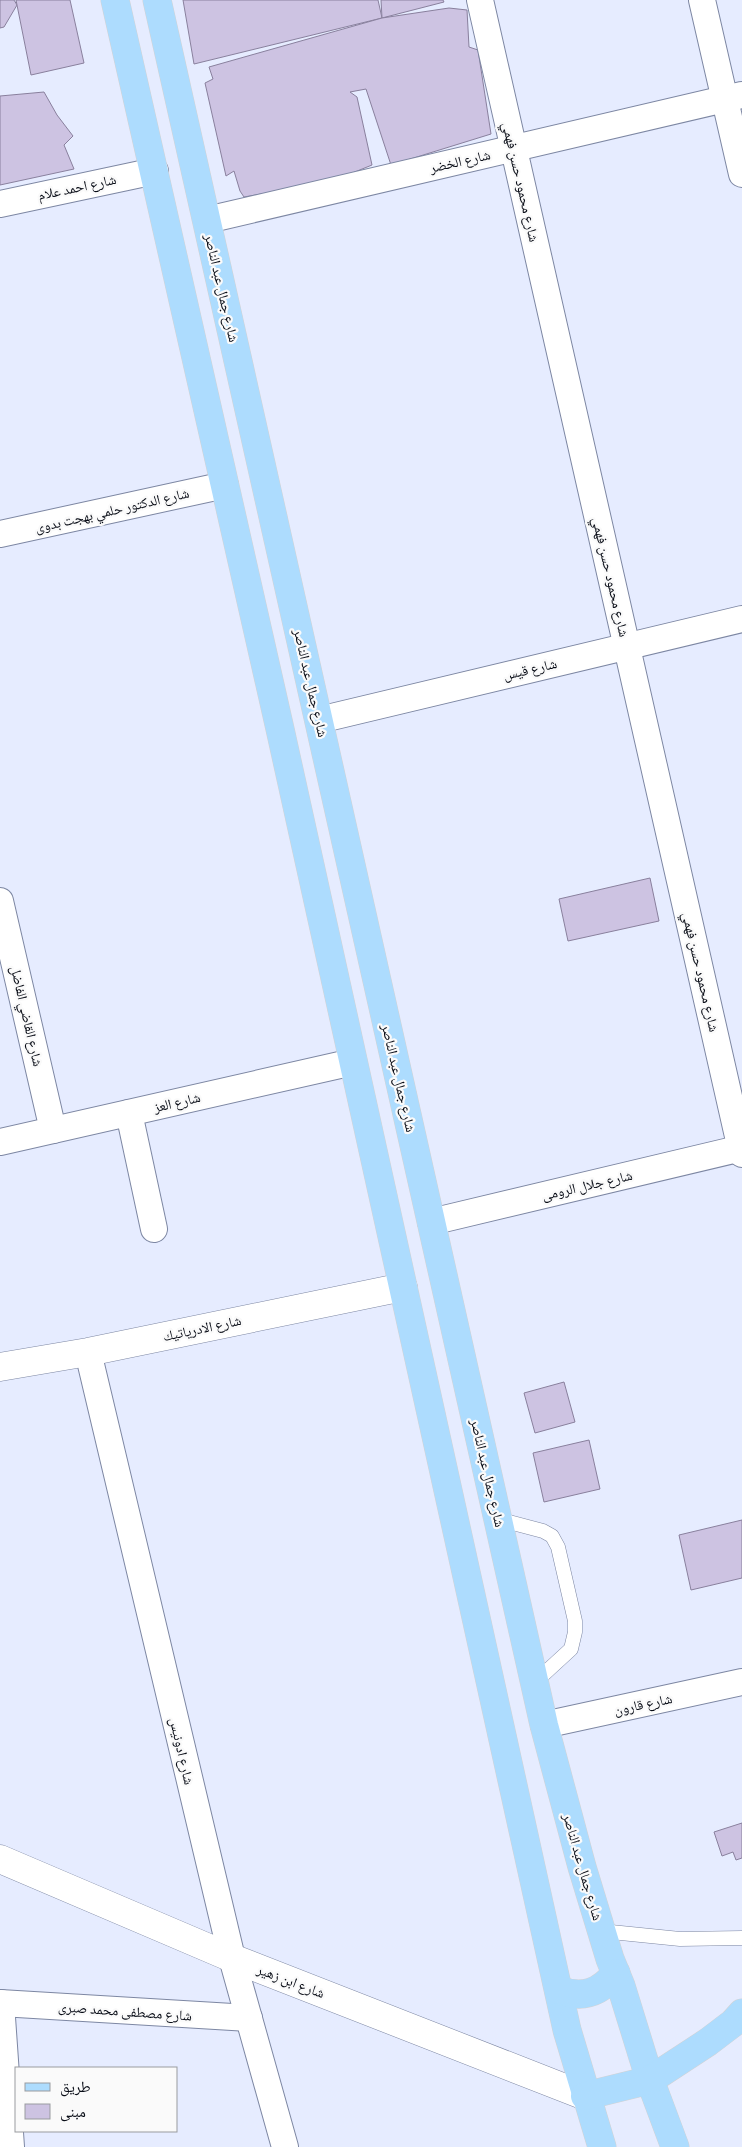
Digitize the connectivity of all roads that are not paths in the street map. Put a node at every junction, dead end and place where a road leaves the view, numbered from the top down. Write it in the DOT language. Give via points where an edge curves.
graph roads {
  1 [pos="115,0"];
  2 [pos="157,0"];
  3 [pos="480,0"];
  4 [pos="702,0"];
  5 [pos="733,97"];
  6 [pos="513,148"];
  7 [pos="155,171"];
  8 [pos="742,174"];
  9 [pos="0,204"];
  10 [pos="207,220"];
  11 [pos="225,484"];
  12 [pos="0,534"];
  13 [pos="742,619"];
  14 [pos="627,646"];
  15 [pos="319,720"];
  16 [pos="0,902"];
  17 [pos="353,1062"];
  18 [pos="128,1113"];
  19 [pos="53,1130"];
  20 [pos="0,1142"];
  21 [pos="742,1150"];
  22 [pos="431,1222"];
  23 [pos="154,1230"];
  24 [pos="403,1287"];
  25 [pos="88,1352"];
  26 [pos="0,1367"];
  27 [pos="498,1519"];
  28 [pos="742,1682"];
  29 [pos="534,1683"];
  30 [pos="544,1725"];
  31 [pos="0,1859"];
  32 [pos="601,1930"];
  33 [pos="742,1938"];
  34 [pos="232,1958"];
  35 [pos="616,1973"];
  36 [pos="558,1990"];
  37 [pos="0,2003"];
  38 [pos="742,2013"];
  39 [pos="249,2018"];
  40 [pos="650,2080"];
  41 [pos="585,2096"];
  42 [pos="11,2147"];
  43 [pos="285,2147"];
  44 [pos="602,2147"];
  45 [pos="675,2147"];
  1 -- 7 [label="main road"];
  2 -- 10 [label="main road, شارع جمال عبد الناصر"];
  3 -- 6 [label="street, شارع محمود حسن فهمي"];
  4 -- 5 [label="street"];
  5 -- 6 [label="street, شارع الخضر"];
  5 -- 8 [label="street"];
  6 -- 10 [label="street, شارع الخضر"];
  6 -- 14 [label="street, شارع محمود حسن فهمي"];
  7 -- 9 [label="street, شارع احمد علام"];
  7 -- 11 [label="main road"];
  10 -- 15 [label="main road, شارع جمال عبد الناصر"];
  11 -- 12 [label="street, شارع الدكتور حلمي بهجت بدوى"];
  11 -- 17 [label="main road"];
  13 -- 14 [label="street, شارع قيس"];
  14 -- 15 [label="street, شارع قيس"];
  14 -- 21 [label="street, شارع محمود حسن فهمي"];
  15 -- 22 [label="main road, شارع جمال عبد الناصر"];
  16 -- 19 [label="street, شارع القاضي الفاضل"];
  17 -- 18 [label="street, شارع العز"];
  17 -- 24 [label="main road"];
  18 -- 19 [label="street, شارع العز"];
  18 -- 23 [label="street"];
  19 -- 20 [label="street, شارع العز"];
  21 -- 22 [label="street, شارع جلال الرومى"];
  22 -- 27 [label="main road, شارع جمال عبد الناصر"];
  24 -- 25 [label="street, شارع الادرياتيك"];
  24 -- 36 [label="main road"];
  25 -- 26 [label="street, شارع الادرياتيك"];
  25 -- 34 [label="street, شارع ادونيس"];
  27 -- 29 [label="main road, شارع جمال عبد الناصر"];
  27 -- 29 [label="lane" via="552,1536 558,1547 575,1621 570,1649"];
  28 -- 30 [label="street, شارع قارون"];
  29 -- 30 [label="main road, شارع جمال عبد الناصر"];
  30 -- 32 [label="main road, شارع جمال عبد الناصر"];
  31 -- 34 [label="street, شارع ابن زهير"];
  32 -- 33 [label="lane" via="680,1939"];
  32 -- 35 [label="main road, شارع جمال عبد الناصر"];
  34 -- 39 [label="street, شارع ادونيس"];
  34 -- 41 [label="street, شارع ابن زهير"];
  35 -- 36 [label="main road" via="608,1984 584,1995"];
  35 -- 40 [label="main road, شارع جمال عبد الناصر"];
  36 -- 41 [label="main road"];
  37 -- 39 [label="street, شارع مصطفى محمد صبرى"];
  37 -- 42 [label="street"];
  38 -- 40 [label="main road" via="708,2042"];
  39 -- 43 [label="street, شارع ادونيس"];
  40 -- 41 [label="main road"];
  40 -- 45 [label="main road, شارع جمال عبد الناصر"];
  41 -- 44 [label="main road"];
}
